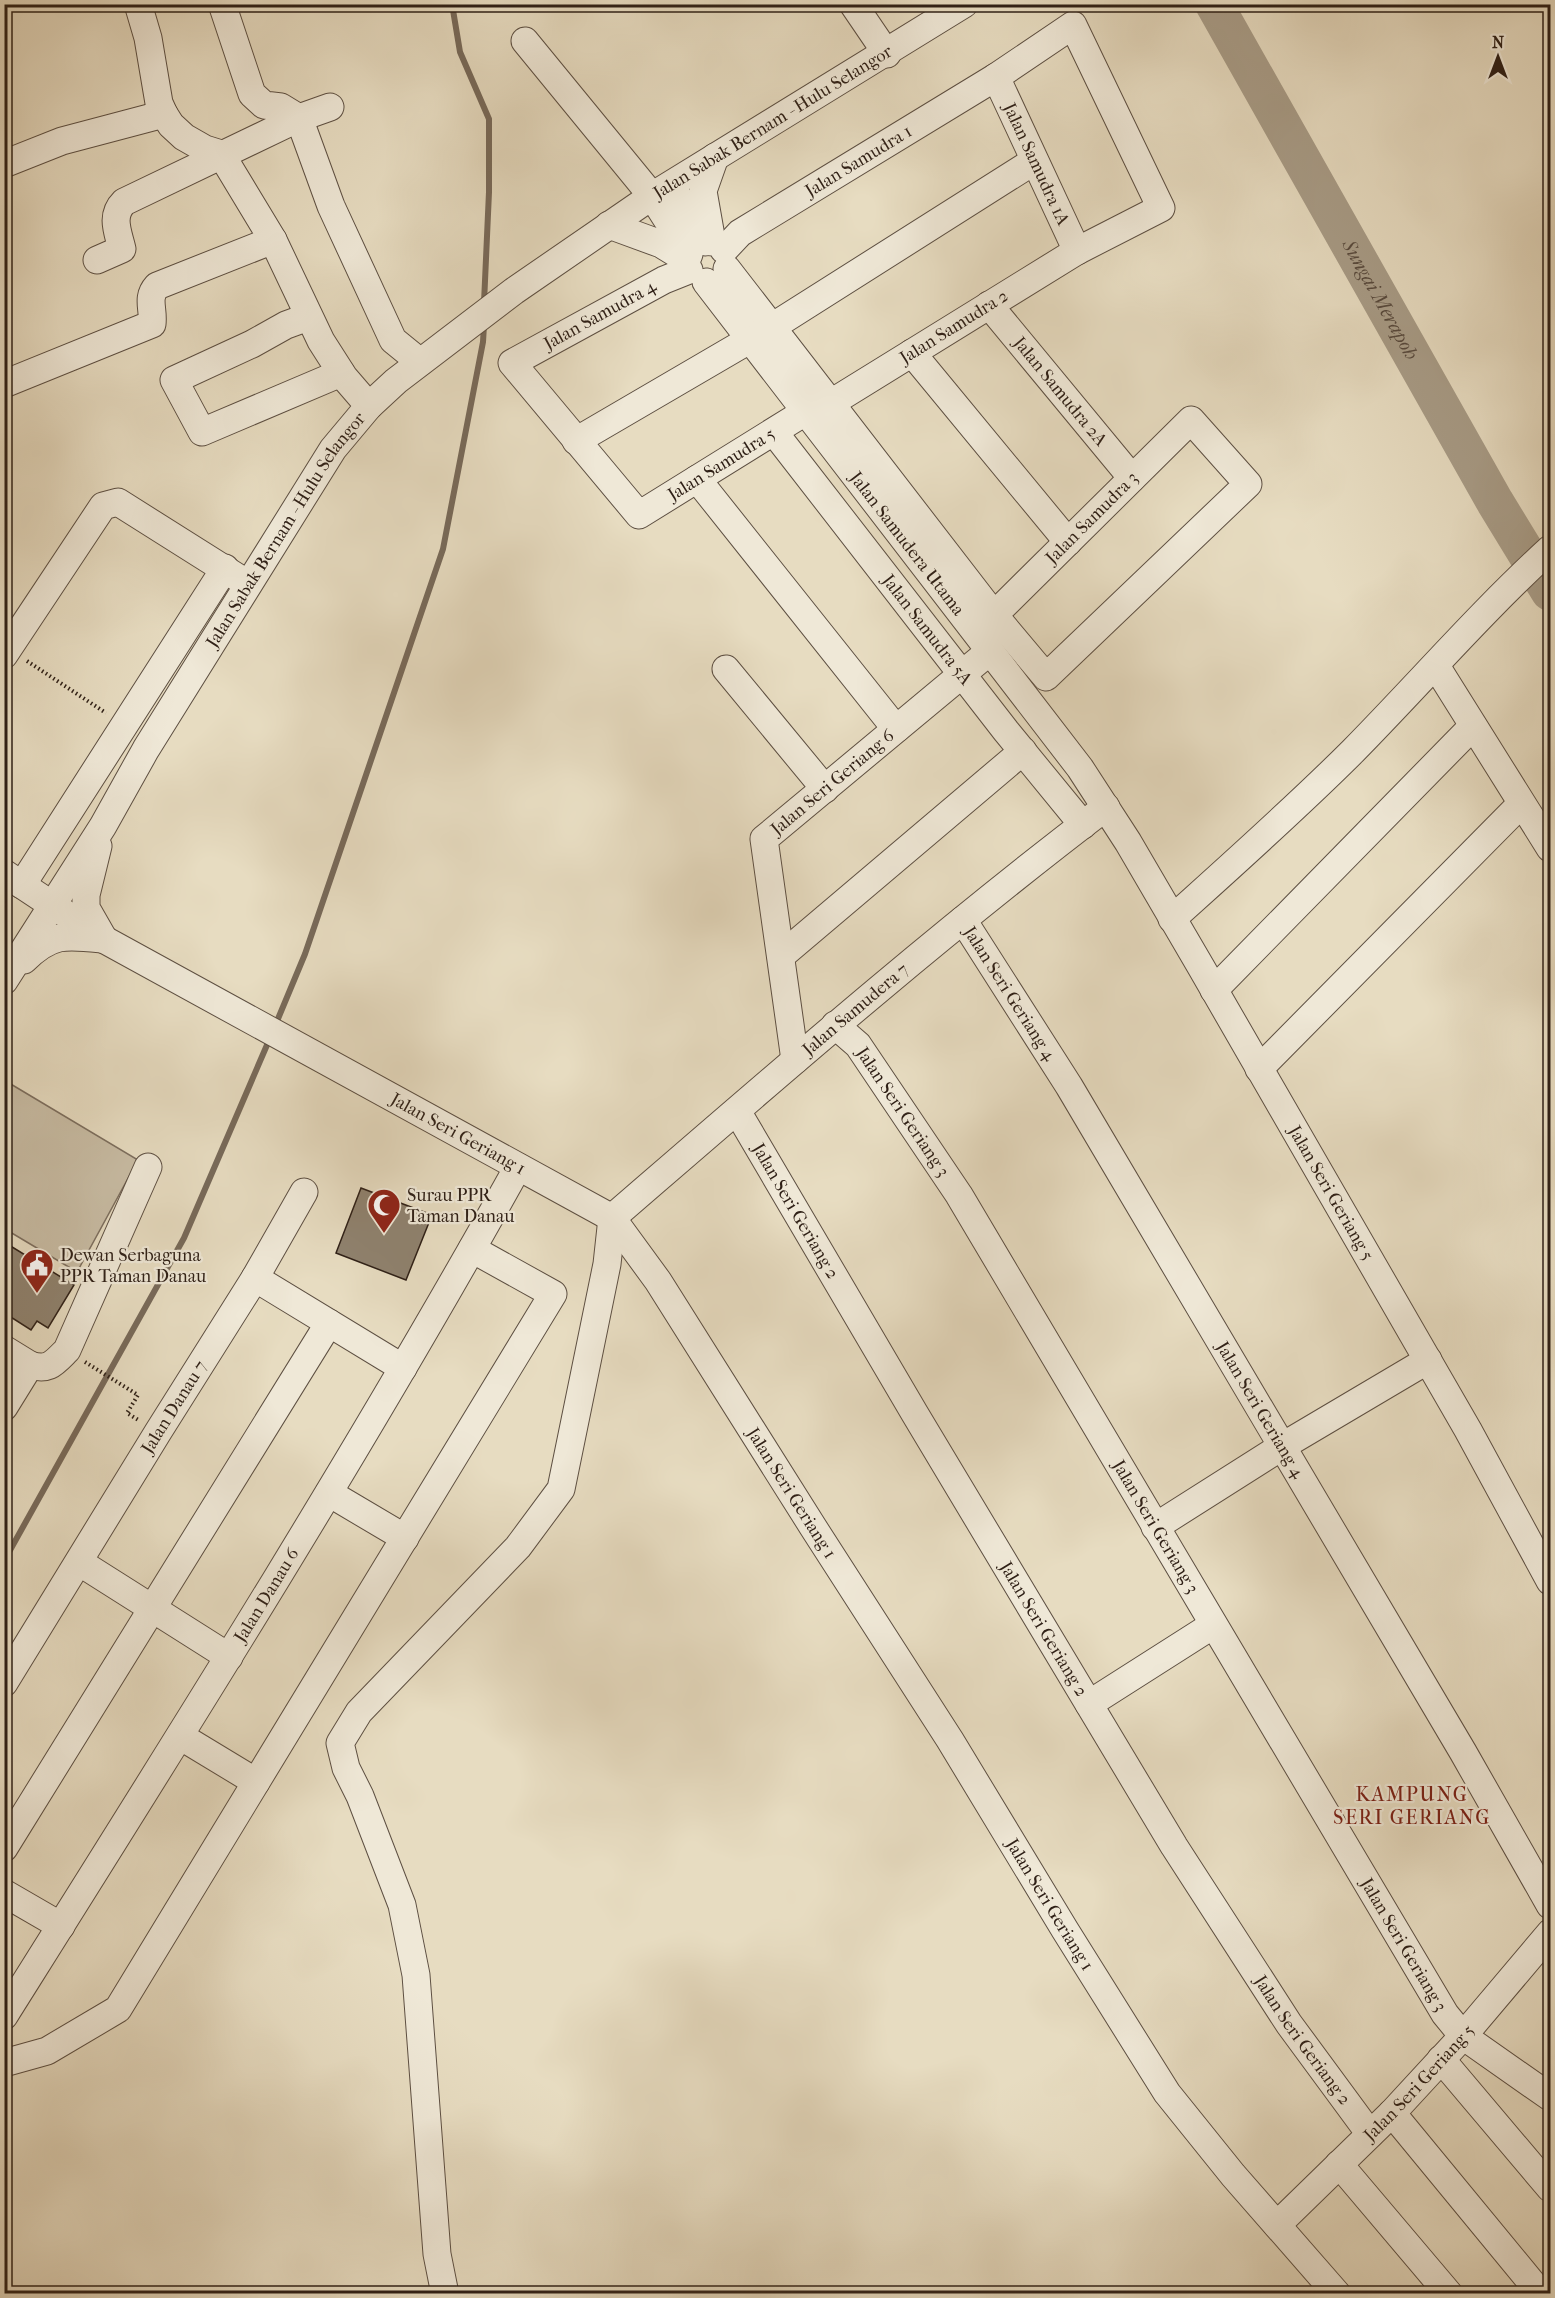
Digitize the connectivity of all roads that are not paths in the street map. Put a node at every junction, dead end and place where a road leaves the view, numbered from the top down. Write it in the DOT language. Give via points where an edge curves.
graph roads {
  1 [pos="138,4"];
  2 [pos="222,4"];
  3 [pos="853,4"];
  4 [pos="964,4"];
  5 [pos="525,41"];
  6 [pos="887,54"];
  7 [pos="996,77"];
  8 [pos="330,107"];
  9 [pos="164,114"];
  10 [pos="299,118"];
  11 [pos="221,154"];
  12 [pos="715,157"];
  13 [pos="1034,161"];
  14 [pos="4,164"];
  15 [pos="661,190"];
  16 [pos="609,225"];
  17 [pos="273,240"];
  18 [pos="1077,251"];
  19 [pos="705,259"];
  20 [pos="97,260"];
  21 [pos="989,305"];
  22 [pos="308,317"];
  23 [pos="772,327"];
  24 [pos="749,340"];
  25 [pos="912,353"];
  26 [pos="420,362"];
  27 [pos="341,373"];
  28 [pos="4,384"];
  29 [pos="831,403"];
  30 [pos="369,406"];
  31 [pos="805,412"];
  32 [pos="774,432"];
  33 [pos="576,441"];
  34 [pos="1132,478"];
  35 [pos="697,479"];
  36 [pos="1068,542"];
  37 [pos="1551,549"];
  38 [pos="225,568"];
  39 [pos="249,586"];
  40 [pos="994,615"];
  41 [pos="6,650"];
  42 [pos="990,651"];
  43 [pos="1436,666"];
  44 [pos="726,669"];
  45 [pos="962,674"];
  46 [pos="1046,677"];
  47 [pos="1473,726"];
  48 [pos="121,729"];
  49 [pos="896,729"];
  50 [pos="146,749"];
  51 [pos="1023,751"];
  52 [pos="825,789"];
  53 [pos="1521,804"];
  54 [pos="1106,807"];
  55 [pos="1083,825"];
  56 [pos="103,826"];
  57 [pos="1551,848"];
  58 [pos="13,879"];
  59 [pos="52,905"];
  60 [pos="1172,919"];
  61 [pos="963,920"];
  62 [pos="105,940"];
  63 [pos="781,956"];
  64 [pos="7,978"];
  65 [pos="1214,990"];
  66 [pos="835,1025"];
  67 [pos="795,1060"];
  68 [pos="1259,1069"];
  69 [pos="737,1111"];
  70 [pos="148,1167"];
  71 [pos="518,1167"];
  72 [pos="304,1192"];
  73 [pos="612,1218"];
  74 [pos="472,1249"];
  75 [pos="255,1278"];
  76 [pos="329,1323"];
  77 [pos="4,1349"];
  78 [pos="1428,1360"];
  79 [pos="30,1365"];
  80 [pos="403,1368"];
  81 [pos="4,1407"];
  82 [pos="1281,1447"];
  83 [pos="329,1493"];
  84 [pos="1155,1527"];
  85 [pos="405,1538"];
  86 [pos="79,1562"];
  87 [pos="1551,1581"];
  88 [pos="153,1609"];
  89 [pos="1214,1625"];
  90 [pos="229,1657"];
  91 [pos="4,1683"];
  92 [pos="1089,1704"];
  93 [pos="180,1736"];
  94 [pos="256,1782"];
  95 [pos="4,1848"];
  96 [pos="4,1893"];
  97 [pos="1551,1905"];
  98 [pos="61,1926"];
  99 [pos="1551,1933"];
  100 [pos="4,2016"];
  101 [pos="1463,2036"];
  102 [pos="1441,2059"];
  103 [pos="4,2063"];
  104 [pos="1551,2097"];
  105 [pos="1392,2113"];
  106 [pos="1370,2134"];
  107 [pos="1339,2164"];
  108 [pos="1551,2188"];
  109 [pos="1277,2225"];
  110 [pos="446,2294"];
  111 [pos="1337,2294"];
  112 [pos="1449,2294"];
  113 [pos="1541,2294"];
  1 -- 9 [label="street"];
  2 -- 10 [label="street" via="252,94 264,105 281,107"];
  3 -- 6 [label="street"];
  4 -- 6 [label="street, Jalan Sabak Bernam - Hulu Selangor"];
  5 -- 15 [label="street, Jalan Samudera Utama"];
  6 -- 12 [label="street, Jalan Sabak Bernam - Hulu Selangor"];
  7 -- 13 [label="street, Jalan Samudra 1A"];
  7 -- 18 [label="street, Jalan Samudra 1" via="1073,26 1161,208"];
  7 -- 19 [label="street, Jalan Samudra 1" via="740,233"];
  8 -- 10 [label="street"];
  9 -- 11 [label="street" via="184,137"];
  9 -- 14 [label="street" via="62,141"];
  10 -- 11 [label="street"];
  10 -- 26 [label="street" via="331,206 393,340"];
  11 -- 17 [label="street"];
  11 -- 20 [label="street" via="123,202 115,218 123,249"];
  12 -- 15 [label="street, Jalan Sabak Bernam - Hulu Selangor"];
  12 -- 19 [label="street" via="703,191"];
  13 -- 18 [label="street, Jalan Samudra 1A"];
  13 -- 23 [label="street"];
  15 -- 16 [label="street, Jalan Sabak Bernam - Hulu Selangor"];
  15 -- 19 [label="street, Jalan Samudera Utama"];
  16 -- 19 [label="street"];
  16 -- 26 [label="street, Jalan Sabak Bernam - Hulu Selangor"];
  17 -- 22 [label="street"];
  17 -- 28 [label="street" via="157,286 151,292 152,324"];
  18 -- 21 [label="street, Jalan Samudra 2"];
  19 -- 23 [label="street, Jalan Samudera Utama"];
  19 -- 24 [label="street, Jalan Samudera Utama"];
  19 -- 33 [label="street, Jalan Samudra 4" via="512,363"];
  21 -- 25 [label="street, Jalan Samudra 2"];
  21 -- 34 [label="street, Jalan Samudra 2A"];
  22 -- 27 [label="street"];
  22 -- 27 [label="street" via="174,380 202,432"];
  23 -- 29 [label="street, Jalan Samudera Utama"];
  24 -- 31 [label="street, Jalan Samudera Utama"];
  24 -- 33 [label="street"];
  25 -- 29 [label="street, Jalan Samudra 2"];
  25 -- 36 [label="street"];
  26 -- 30 [label="street, Jalan Sabak Bernam - Hulu Selangor"];
  27 -- 30 [label="street"];
  29 -- 40 [label="street, Jalan Samudera Utama"];
  30 -- 39 [label="street, Jalan Sabak Bernam - Hulu Selangor" via="333,449"];
  31 -- 32 [label="street, Jalan Samudra 5"];
  31 -- 42 [label="street, Jalan Samudera Utama"];
  32 -- 35 [label="street, Jalan Samudra 5"];
  32 -- 45 [label="street, Jalan Samudra 5A"];
  33 -- 35 [label="street, Jalan Samudra 5" via="639,515"];
  34 -- 36 [label="street, Jalan Samudra 3"];
  34 -- 46 [label="street, Jalan Samudra 3" via="1191,420 1248,484"];
  35 -- 49 [label="street"];
  36 -- 40 [label="street, Jalan Samudra 3"];
  37 -- 43 [label="street" via="1504,591"];
  38 -- 39 [label="street"];
  38 -- 41 [label="street" via="118,502 103,506"];
  38 -- 48 [label="street"];
  39 -- 50 [label="street, Jalan Sabak Bernam - Hulu Selangor"];
  40 -- 46 [label="street, Jalan Samudera Utama"];
  42 -- 45 [label="street, Jalan Seri Geriang 6"];
  42 -- 54 [label="street, Jalan Samudera Utama"];
  43 -- 47 [label="street"];
  43 -- 60 [label="street" via="1271,830"];
  44 -- 52 [label="street"];
  45 -- 49 [label="street, Jalan Seri Geriang 6"];
  45 -- 51 [label="street, Jalan Samudra 5A"];
  47 -- 53 [label="street"];
  47 -- 65 [label="street"];
  48 -- 50 [label="street"];
  48 -- 58 [label="street"];
  49 -- 52 [label="street, Jalan Seri Geriang 6"];
  50 -- 56 [label="street, Jalan Sabak Bernam - Hulu Selangor"];
  51 -- 55 [label="street, Jalan Samudra 5A"];
  51 -- 63 [label="street"];
  52 -- 63 [label="street, Jalan Seri Geriang 6" via="764,839"];
  53 -- 57 [label="street"];
  53 -- 68 [label="street"];
  54 -- 55 [label="street, Jalan Samudera 7"];
  54 -- 60 [label="street, Jalan Seri Geriang 5"];
  55 -- 61 [label="street, Jalan Samudera 7"];
  56 -- 59 [label="street"];
  56 -- 62 [label="street" via="86,908"];
  58 -- 59 [label="street, Jalan Seri Geriang 1"];
  59 -- 62 [label="street, Jalan Seri Geriang 1"];
  59 -- 64 [label="street"];
  60 -- 65 [label="street, Jalan Seri Geriang 5"];
  61 -- 66 [label="street, Jalan Samudera 7"];
  61 -- 82 [label="street, Jalan Seri Geriang 4" via="1069,1086"];
  62 -- 64 [label="street" via="74,936 52,939 39,945"];
  62 -- 71 [label="street, Jalan Seri Geriang 1"];
  63 -- 67 [label="street, Jalan Seri Geriang 6"];
  65 -- 68 [label="street, Jalan Seri Geriang 5"];
  66 -- 67 [label="street, Jalan Samudera 7"];
  66 -- 84 [label="street, Jalan Seri Geriang 3" via="858,1045 959,1195"];
  67 -- 69 [label="street, Jalan Samudera 7"];
  68 -- 78 [label="street, Jalan Seri Geriang 5"];
  69 -- 73 [label="street, Jalan Samudera 7"];
  69 -- 92 [label="street, Jalan Seri Geriang 2"];
  70 -- 79 [label="street" via="67,1350 53,1364 42,1368"];
  71 -- 73 [label="street, Jalan Seri Geriang 1"];
  71 -- 74 [label="street, Jalan Danau 6"];
  72 -- 75 [label="street, Jalan Danau 7"];
  73 -- 109 [label="street, Jalan Seri Geriang 1" via="658,1281 950,1740 1167,2093"];
  73 -- 110 [label="street" via="607,1264 561,1489 518,1547 359,1712 340,1743 346,1768 402,1905 416,1975 437,2254"];
  74 -- 80 [label="street, Jalan Danau 6"];
  74 -- 85 [label="street" via="553,1294"];
  75 -- 76 [label="street"];
  75 -- 86 [label="street, Jalan Danau 7"];
  76 -- 80 [label="street"];
  76 -- 88 [label="street"];
  77 -- 79 [label="street"];
  78 -- 82 [label="street"];
  78 -- 87 [label="street, Jalan Seri Geriang 5"];
  79 -- 81 [label="street"];
  80 -- 83 [label="street, Jalan Danau 6"];
  82 -- 84 [label="street"];
  82 -- 97 [label="street, Jalan Seri Geriang 4"];
  83 -- 85 [label="street"];
  83 -- 90 [label="street, Jalan Danau 6"];
  84 -- 89 [label="street, Jalan Seri Geriang 3"];
  85 -- 94 [label="street"];
  86 -- 88 [label="street"];
  86 -- 91 [label="street, Jalan Danau 7"];
  88 -- 90 [label="street"];
  88 -- 95 [label="street"];
  89 -- 92 [label="street"];
  89 -- 101 [label="street, Jalan Seri Geriang 3" via="1445,2013"];
  90 -- 93 [label="street, Jalan Danau 6"];
  92 -- 106 [label="street, Jalan Seri Geriang 2" via="1174,1846 1289,2024"];
  93 -- 94 [label="street"];
  93 -- 98 [label="street, Jalan Danau 6"];
  94 -- 103 [label="street" via="118,2009 46,2051"];
  96 -- 98 [label="street"];
  98 -- 100 [label="street, Jalan Danau 6"];
  99 -- 101 [label="street, Jalan Seri Geriang 5"];
  101 -- 102 [label="street, Jalan Seri Geriang 5"];
  101 -- 104 [label="street, Jalan Seri Geriang 3"];
  102 -- 105 [label="street, Jalan Seri Geriang 5"];
  102 -- 108 [label="street"];
  105 -- 106 [label="street, Jalan Seri Geriang 5"];
  105 -- 113 [label="street"];
  106 -- 107 [label="street, Jalan Seri Geriang 5"];
  107 -- 109 [label="street, Jalan Seri Geriang 5"];
  107 -- 112 [label="street"];
  109 -- 111 [label="street, Jalan Seri Geriang 1"];
}
